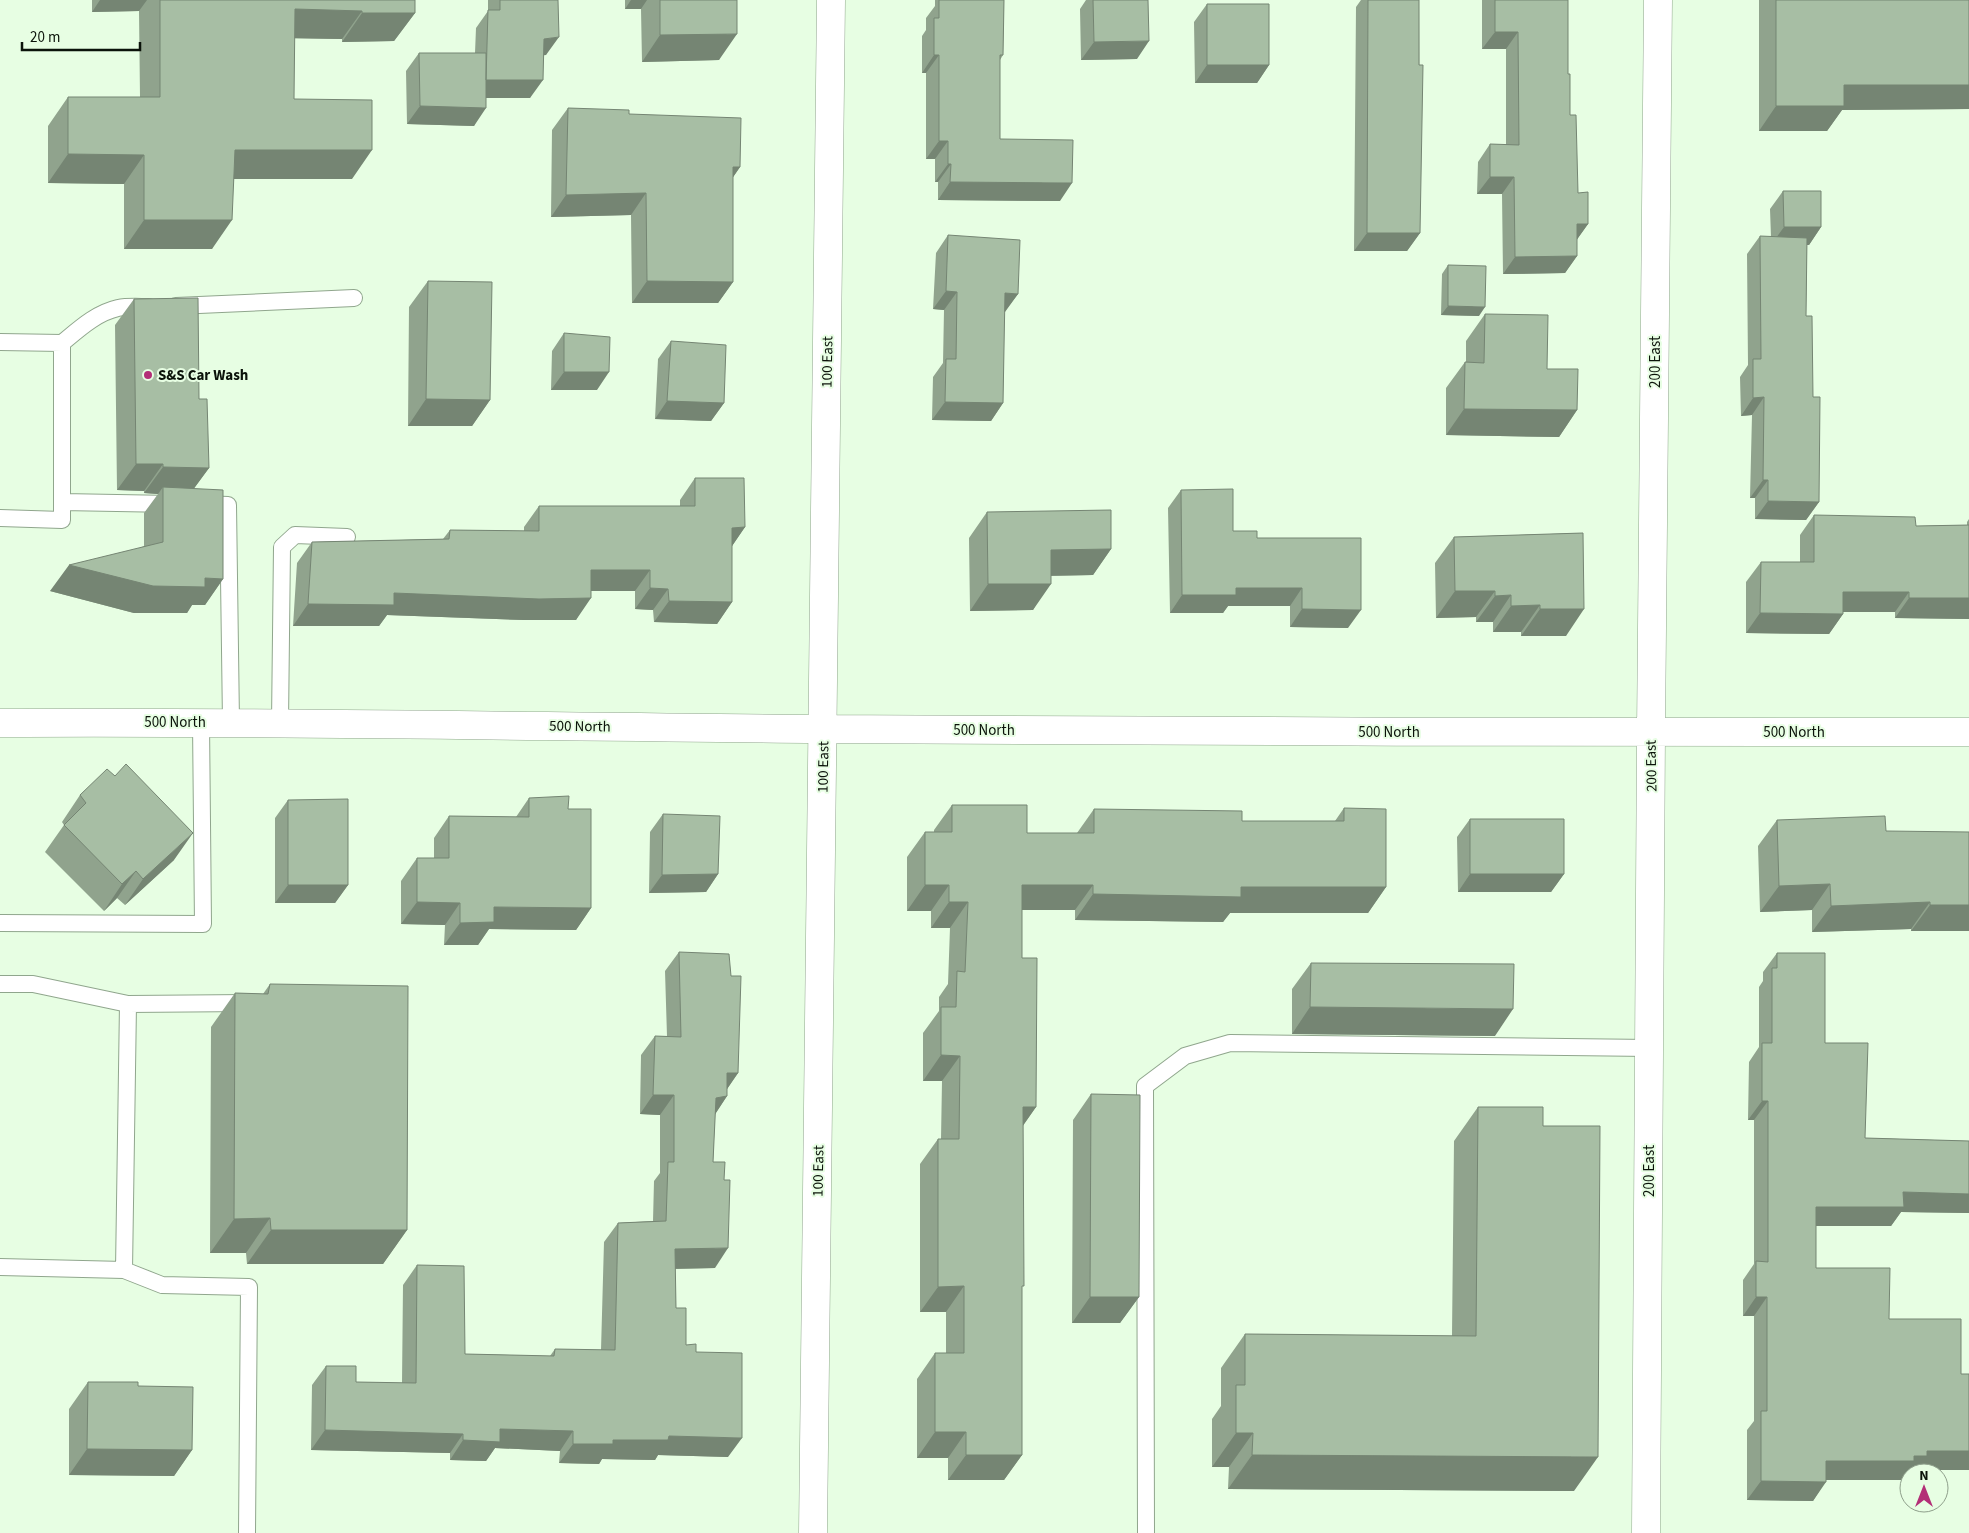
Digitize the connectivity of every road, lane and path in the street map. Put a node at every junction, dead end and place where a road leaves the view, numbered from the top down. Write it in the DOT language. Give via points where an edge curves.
graph roads {
  1 [pos="832,0"];
  2 [pos="1658,0"];
  3 [pos="354,298"];
  4 [pos="0,342"];
  5 [pos="62,343"];
  6 [pos="62,502"];
  7 [pos="0,518"];
  8 [pos="347,538"];
  9 [pos="201,722"];
  10 [pos="231,722"];
  11 [pos="280,722"];
  12 [pos="0,723"];
  13 [pos="823,729"];
  14 [pos="1969,732"];
  15 [pos="1650,733"];
  16 [pos="0,923"];
  17 [pos="0,984"];
  18 [pos="265,1002"];
  19 [pos="128,1004"];
  20 [pos="1650,1048"];
  21 [pos="0,1267"];
  22 [pos="124,1270"];
  23 [pos="247,1533"];
  24 [pos="813,1533"];
  25 [pos="1146,1533"];
  26 [pos="1646,1533"];
  1 -- 13 [label="street, 100 East"];
  2 -- 15 [label="street, 200 East"];
  3 -- 5 [label="lane" via="119,308 85,324"];
  4 -- 5 [label="lane"];
  5 -- 6 [label="lane"];
  6 -- 7 [label="lane" via="62,520"];
  6 -- 10 [label="lane" via="228,505"];
  8 -- 11 [label="lane" via="295,535 282,547"];
  9 -- 10 [label="street, 500 North"];
  9 -- 12 [label="street, 500 North"];
  9 -- 16 [label="lane" via="203,924"];
  10 -- 11 [label="street, 500 North"];
  11 -- 13 [label="street, 500 North"];
  13 -- 15 [label="street, 500 North"];
  13 -- 24 [label="street, 100 East"];
  14 -- 15 [label="street, 500 North"];
  15 -- 20 [label="street, 200 East"];
  17 -- 19 [label="lane" via="33,984"];
  18 -- 19 [label="lane"];
  19 -- 22 [label="lane"];
  20 -- 25 [label="lane" via="1230,1043 1185,1056 1145,1086"];
  20 -- 26 [label="street, 200 East"];
  21 -- 22 [label="lane"];
  22 -- 23 [label="lane" via="162,1285 249,1287"];
}
